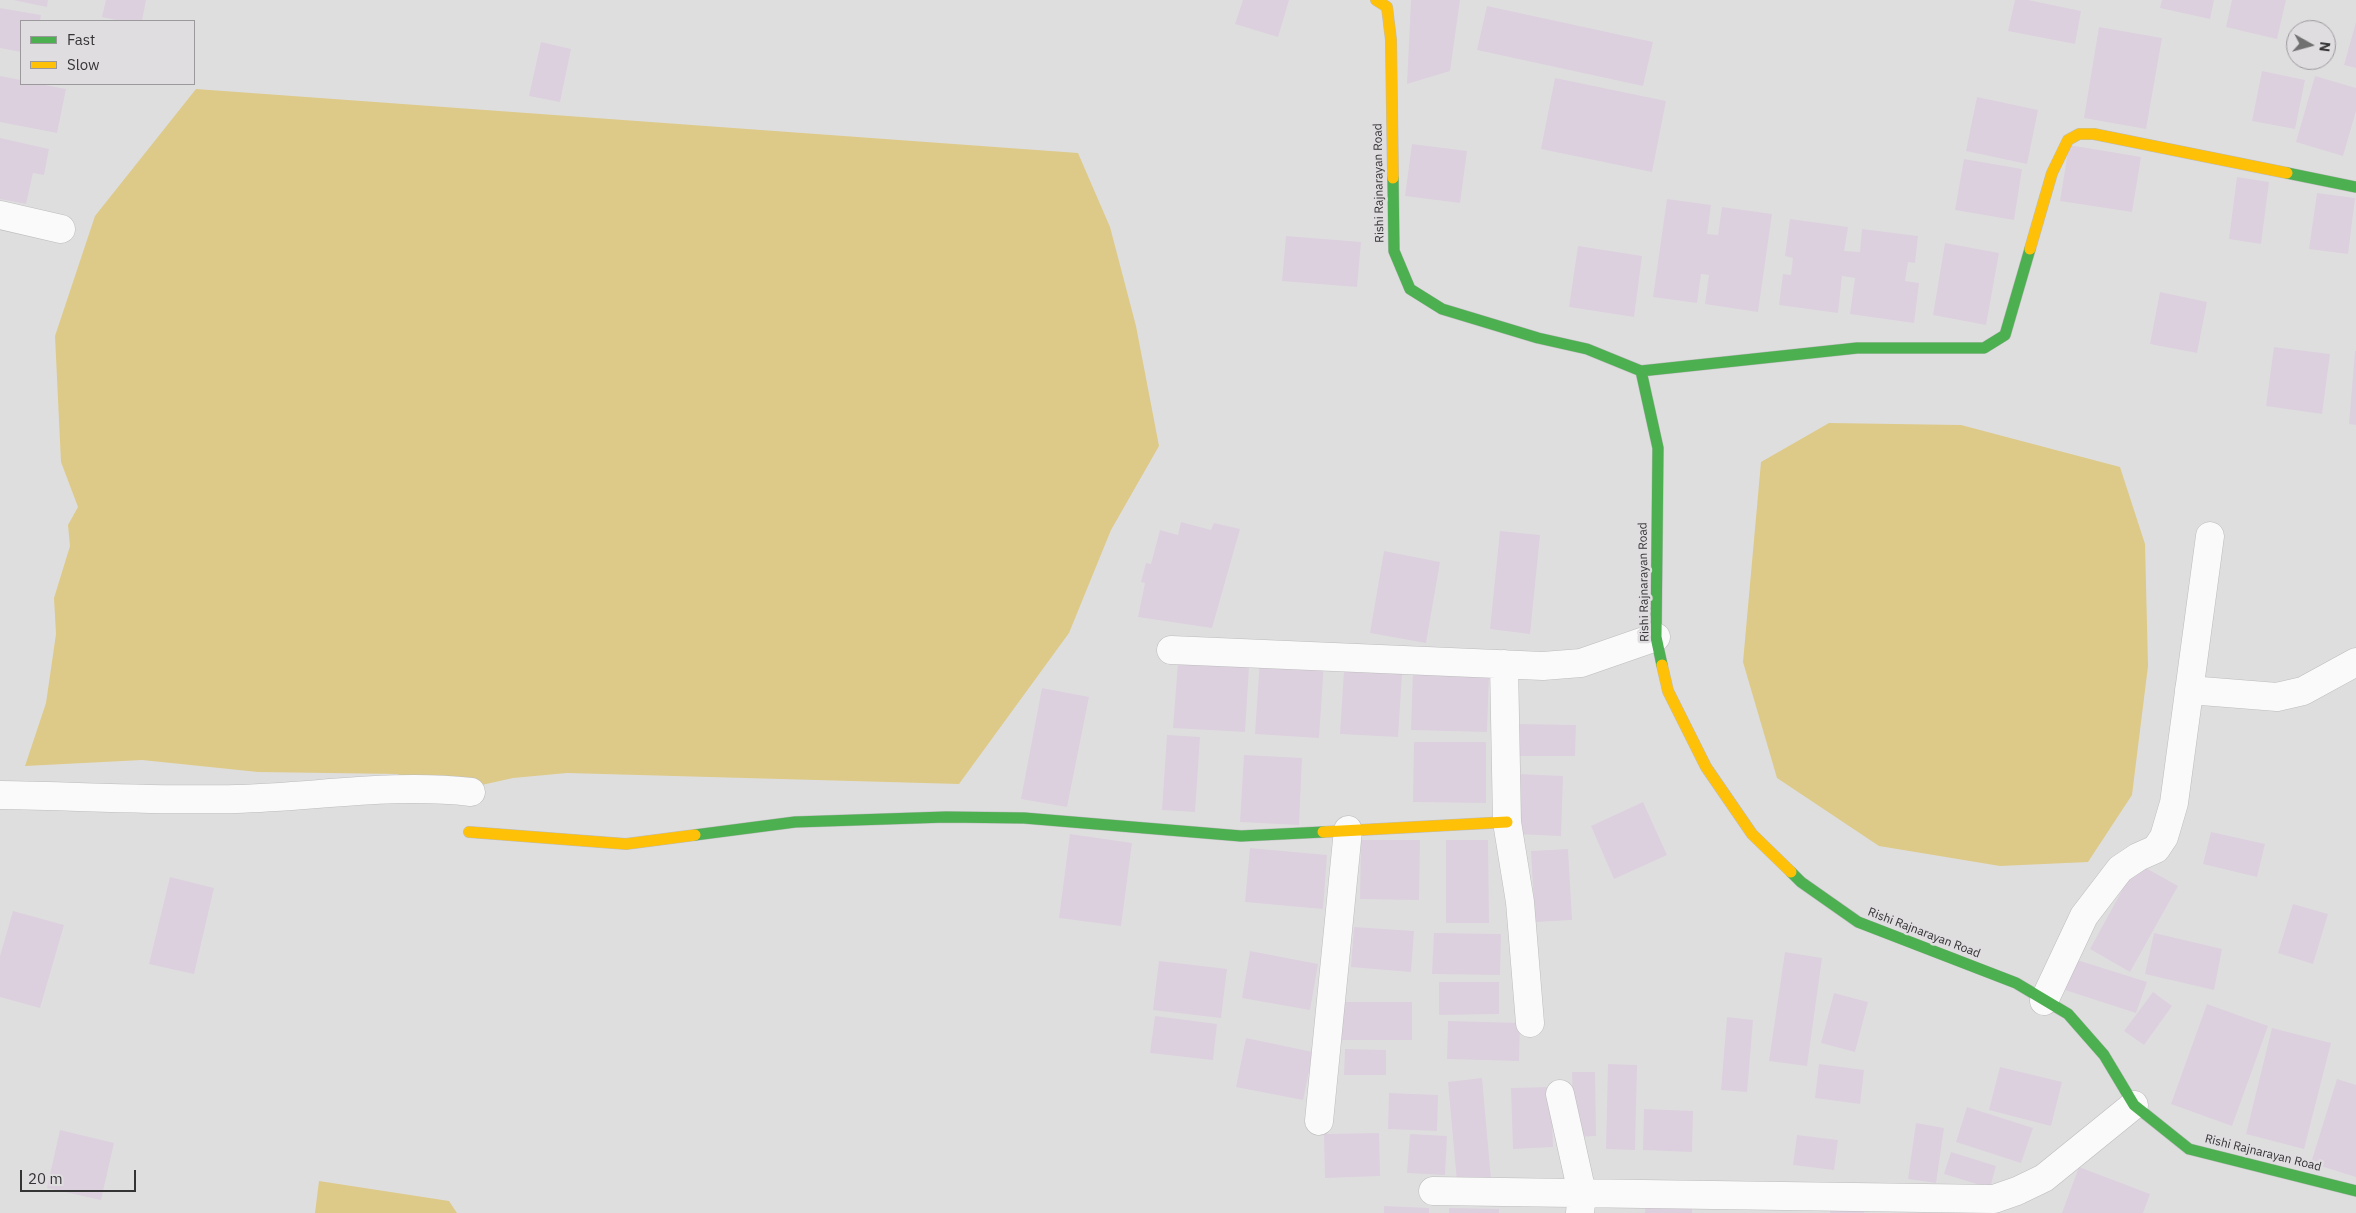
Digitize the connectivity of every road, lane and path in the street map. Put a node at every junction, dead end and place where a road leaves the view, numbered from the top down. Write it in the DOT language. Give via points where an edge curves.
graph roads {
  1 [pos="1384,2"];
  2 [pos="2356,187"];
  3 [pos="0,215"];
  4 [pos="62,229"];
  5 [pos="1641,371"];
  6 [pos="2210,536"];
  7 [pos="1656,636"];
  8 [pos="1171,650"];
  9 [pos="2356,662"];
  10 [pos="1504,664"];
  11 [pos="2189,690"];
  12 [pos="471,792"];
  13 [pos="0,795"];
  14 [pos="1507,822"];
  15 [pos="1348,830"];
  16 [pos="470,832"];
  17 [pos="2044,1000"];
  18 [pos="1530,1023"];
  19 [pos="1560,1094"];
  20 [pos="2134,1105"];
  21 [pos="1319,1121"];
  22 [pos="1433,1191"];
  23 [pos="2356,1191"];
  24 [pos="1581,1203"];
  1 -- 5 [label="street, Rishi Rajnarayan Road" via="1391,40 1394,251 1410,289 1442,309 1587,349"];
  2 -- 5 [label="street" via="2094,134 2079,134 2068,140 2052,173 2005,335 1984,348 1857,348"];
  3 -- 4 [label="street"];
  5 -- 7 [label="street, Rishi Rajnarayan Road" via="1658,448"];
  6 -- 11 [label="street"];
  7 -- 10 [label="street" via="1581,663 1543,666"];
  7 -- 17 [label="street, Rishi Rajnarayan Road" via="1668,691 1706,766 1752,834 1801,882 1858,922 2016,983"];
  8 -- 10 [label="street"];
  9 -- 11 [label="street" via="2303,691 2277,697"];
  10 -- 14 [label="street"];
  11 -- 17 [label="street" via="2174,804 2164,837 2156,850 2120,869 2084,916"];
  12 -- 13 [label="street" via="385,788 236,799"];
  14 -- 15 [label="street"];
  14 -- 18 [label="street" via="1520,902"];
  15 -- 16 [label="street" via="1241,836 1024,818 946,817 795,822 626,844"];
  15 -- 21 [label="street"];
  17 -- 20 [label="street, Rishi Rajnarayan Road" via="2068,1014 2104,1055"];
  19 -- 24 [label="street"];
  20 -- 23 [label="street, Rishi Rajnarayan Road" via="2190,1149"];
  20 -- 24 [label="street" via="2044,1178 1994,1199"];
  22 -- 24 [label="street"];
}
